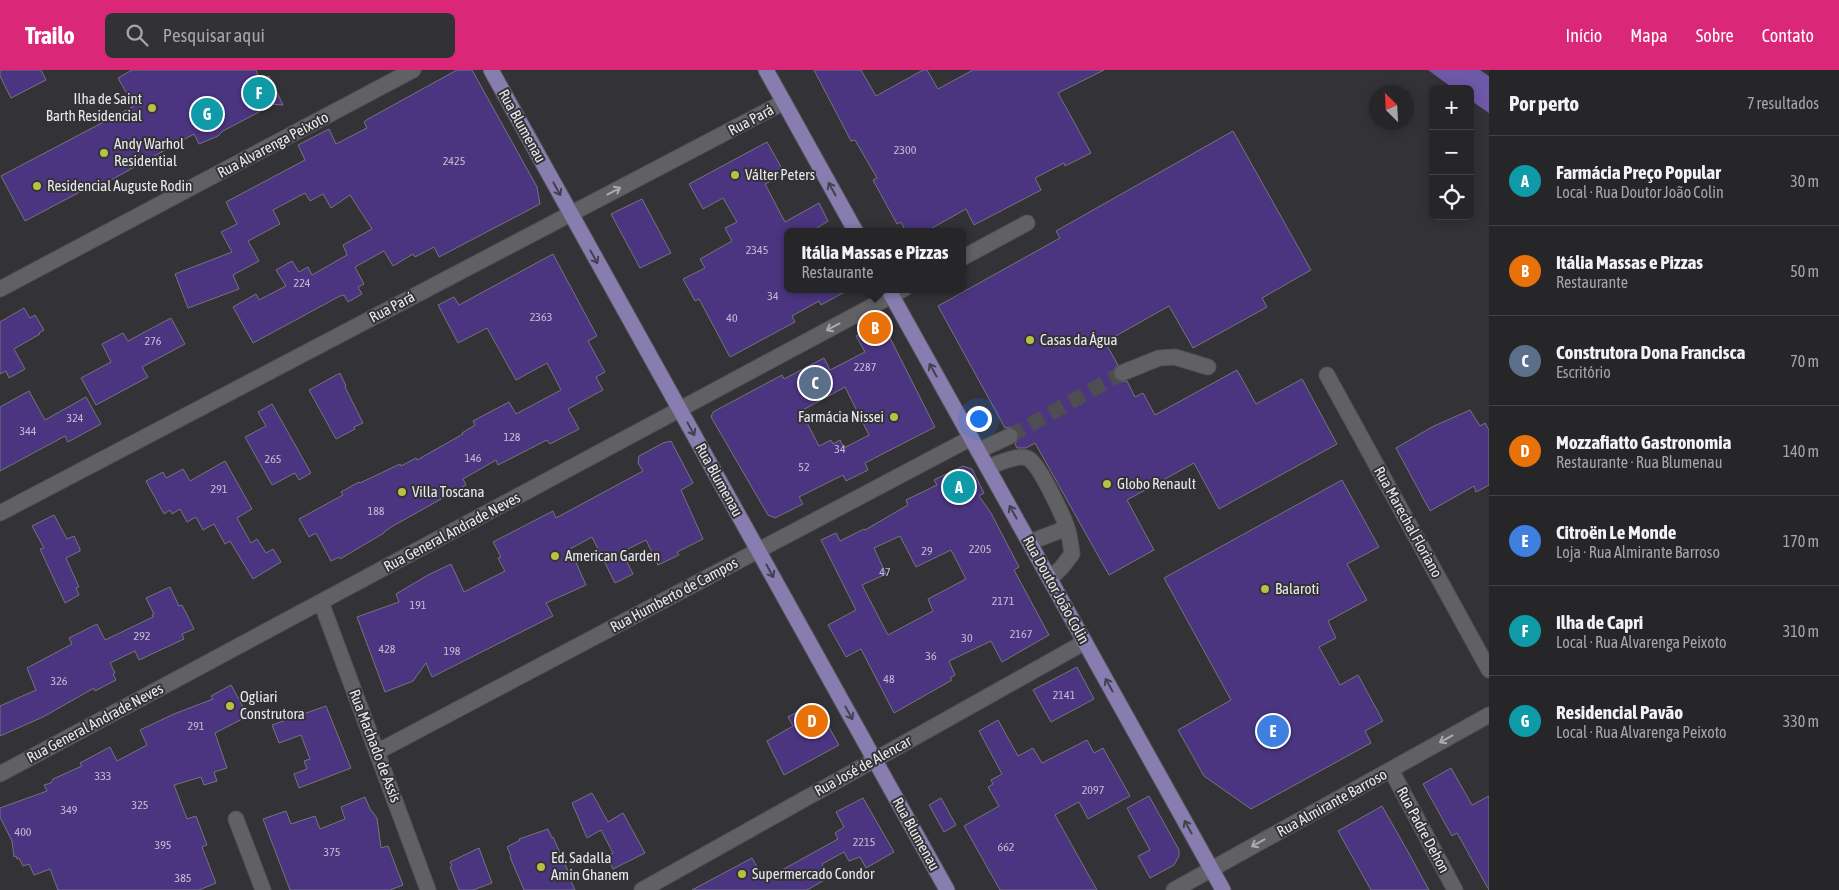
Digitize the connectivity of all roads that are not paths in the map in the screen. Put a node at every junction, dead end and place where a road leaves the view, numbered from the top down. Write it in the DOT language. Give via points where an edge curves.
graph roads {
  1 [pos="413,70"];
  2 [pos="491,70"];
  3 [pos="766,70"];
  4 [pos="784,102"];
  5 [pos="571,214"];
  6 [pos="1026,223"];
  7 [pos="854,228"];
  8 [pos="966,256"];
  9 [pos="0,289"];
  10 [pos="891,293"];
  11 [pos="896,293"];
  12 [pos="1208,367"];
  13 [pos="1122,373"];
  14 [pos="1327,375"];
  15 [pos="680,409"];
  16 [pos="1010,436"];
  17 [pos="971,438"];
  18 [pos="978,451"];
  19 [pos="988,467"];
  20 [pos="0,513"];
  21 [pos="1068,528"];
  22 [pos="1030,542"];
  23 [pos="758,550"];
  24 [pos="1050,579"];
  25 [pos="321,602"];
  26 [pos="1085,642"];
  27 [pos="1489,670"];
  28 [pos="1489,716"];
  29 [pos="377,752"];
  30 [pos="874,760"];
  31 [pos="1391,770"];
  32 [pos="0,774"];
  33 [pos="236,819"];
  34 [pos="1212,869"];
  35 [pos="263,890"];
  36 [pos="428,890"];
  37 [pos="642,890"];
  38 [pos="947,890"];
  39 [pos="1174,890"];
  40 [pos="1223,890"];
  41 [pos="1455,890"];
  1 -- 9 [label="street, Rua Alvarenga Peixoto"];
  2 -- 5 [label="main road, Rua Blumenau, one-way"];
  3 -- 4 [label="main road"];
  5 -- 4 [label="street, Rua Pará, one-way"];
  7 -- 4 [label="main road, one-way"];
  5 -- 15 [label="main road, Rua Blumenau, one-way"];
  5 -- 20 [label="street, Rua Pará"];
  6 -- 8 [label="street"];
  10 -- 15 [label="street, Rua General Andrade Neves, one-way"];
  17 -- 11 [label="main road, Rua Doutor João Colin, one-way"];
  12 -- 13 [label="street" via="1175,358 1159,358"];
  14 -- 27 [label="street, Rua Marechal Floriano"];
  15 -- 23 [label="main road, Rua Blumenau, one-way"];
  15 -- 25 [label="street, Rua General Andrade Neves"];
  16 -- 18 [label="street"];
  17 -- 18 [label="main road, Rua Doutor João Colin"];
  17 -- 23 [label="street, Rua Humberto de Campos"];
  18 -- 19 [label="main road, Rua Doutor João Colin"];
  19 -- 21 [label="street" via="1021,457 1028,458 1051,492"];
  22 -- 19 [label="main road, Rua Doutor João Colin, one-way"];
  21 -- 22 [label="street"];
  21 -- 24 [label="street" via="1072,554"];
  22 -- 24 [label="main road, Rua Doutor João Colin"];
  23 -- 29 [label="street, Rua Humberto de Campos"];
  23 -- 30 [label="main road, Rua Blumenau, one-way"];
  24 -- 26 [label="main road, Rua Doutor João Colin"];
  25 -- 29 [label="street, Rua Machado de Assis"];
  25 -- 32 [label="street, Rua General Andrade Neves"];
  26 -- 30 [label="street, Rua José de Alencar"];
  34 -- 26 [label="main road, Rua Doutor João Colin, one-way"];
  28 -- 31 [label="street, Rua Almirante Barroso, one-way"];
  29 -- 36 [label="street, Rua Machado de Assis"];
  30 -- 37 [label="street, Rua José de Alencar"];
  30 -- 38 [label="main road, Rua Blumenau"];
  31 -- 34 [label="street, Rua Almirante Barroso, one-way"];
  31 -- 41 [label="street, Rua Padre Dehon"];
  33 -- 35 [label="street"];
  34 -- 39 [label="street, Rua Almirante Barroso"];
  34 -- 40 [label="main road, Rua Doutor João Colin"];
}
